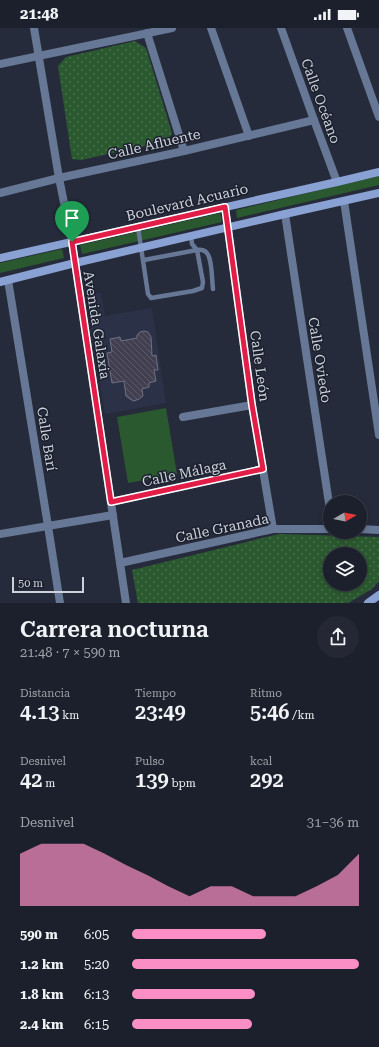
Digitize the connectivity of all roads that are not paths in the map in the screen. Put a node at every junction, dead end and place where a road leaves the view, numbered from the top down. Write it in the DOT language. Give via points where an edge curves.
graph roads {
  1 [pos="34,28"];
  2 [pos="172,28"];
  3 [pos="211,28"];
  4 [pos="281,28"];
  5 [pos="347,28"];
  6 [pos="147,33"];
  7 [pos="38,56"];
  8 [pos="0,64"];
  9 [pos="379,117"];
  10 [pos="314,120"];
  11 [pos="248,136"];
  12 [pos="184,151"];
  13 [pos="379,172"];
  14 [pos="60,178"];
  15 [pos="337,182"];
  16 [pos="0,193"];
  17 [pos="379,193"];
  18 [pos="344,201"];
  19 [pos="225,207"];
  20 [pos="284,214"];
  21 [pos="138,227"];
  22 [pos="228,227"];
  23 [pos="191,236"];
  24 [pos="72,242"];
  25 [pos="141,248"];
  26 [pos="197,250"];
  27 [pos="0,258"];
  28 [pos="144,260"];
  29 [pos="74,263"];
  30 [pos="8,280"];
  31 [pos="0,282"];
  32 [pos="213,289"];
  33 [pos="252,405"];
  34 [pos="184,417"];
  35 [pos="379,435"];
  36 [pos="263,469"];
  37 [pos="328,495"];
  38 [pos="111,502"];
  39 [pos="113,515"];
  40 [pos="48,526"];
  41 [pos="273,529"];
  42 [pos="323,529"];
  43 [pos="367,529"];
  44 [pos="379,530"];
  45 [pos="0,534"];
  46 [pos="120,563"];
  47 [pos="379,595"];
  48 [pos="60,603"];
  49 [pos="126,603"];
  50 [pos="368,603"];
  1 -- 7 [label="street, Avenida Galaxia"];
  2 -- 6 [label="street"];
  3 -- 11 [label="street"];
  4 -- 10 [label="street, Calle Océano"];
  5 -- 9 [label="street"];
  6 -- 7 [label="street"];
  6 -- 12 [label="street"];
  7 -- 8 [label="street"];
  7 -- 14 [label="street, Avenida Galaxia"];
  10 -- 11 [label="street, Calle Afluente"];
  10 -- 15 [label="street, Calle Océano"];
  11 -- 12 [label="street, Calle Afluente"];
  12 -- 14 [label="street, Calle Afluente"];
  13 -- 15 [label="street, Boulevard Acuario"];
  14 -- 16 [label="street, Calle Afluente"];
  14 -- 24 [label="street, Avenida Galaxia"];
  15 -- 19 [label="street, Boulevard Acuario"];
  17 -- 18 [label="street"];
  18 -- 20 [label="street"];
  18 -- 35 [label="street"];
  19 -- 21 [label="street, Boulevard Acuario"];
  19 -- 22 [label="street, Calle León"];
  20 -- 22 [label="street"];
  20 -- 37 [label="street, Calle Oviedo"];
  21 -- 24 [label="street, Boulevard Acuario"];
  21 -- 25 [label="lane"];
  22 -- 23 [label="street"];
  22 -- 33 [label="street, Calle León"];
  23 -- 25 [label="street"];
  23 -- 26 [label="lane" via="192,244"];
  24 -- 27 [label="street, Boulevard Acuario"];
  24 -- 29 [label="street, Avenida Galaxia"];
  25 -- 28 [label="lane"];
  25 -- 29 [label="street"];
  26 -- 28 [label="lane"];
  26 -- 28 [label="lane" via="202,288 193,291 151,298 148,294"];
  26 -- 32 [label="lane" via="205,251 209,257"];
  29 -- 30 [label="street"];
  29 -- 38 [label="street, Avenida Galaxia"];
  30 -- 31 [label="street"];
  30 -- 40 [label="street, Calle Barí"];
  33 -- 34 [label="street"];
  33 -- 36 [label="street, Calle León"];
  36 -- 38 [label="street, Calle Málaga"];
  36 -- 41 [label="street, Calle León"];
  38 -- 39 [label="street, Avenida Galaxia"];
  39 -- 40 [label="street"];
  39 -- 46 [label="street, Avenida Galaxia"];
  40 -- 45 [label="street"];
  40 -- 48 [label="street, Calle Barí"];
  41 -- 42 [label="street, Calle Granada"];
  41 -- 46 [label="street, Calle Granada"];
  43 -- 44 [label="street"];
  46 -- 49 [label="street, Avenida Galaxia"];
  47 -- 50 [label="street"];
}
